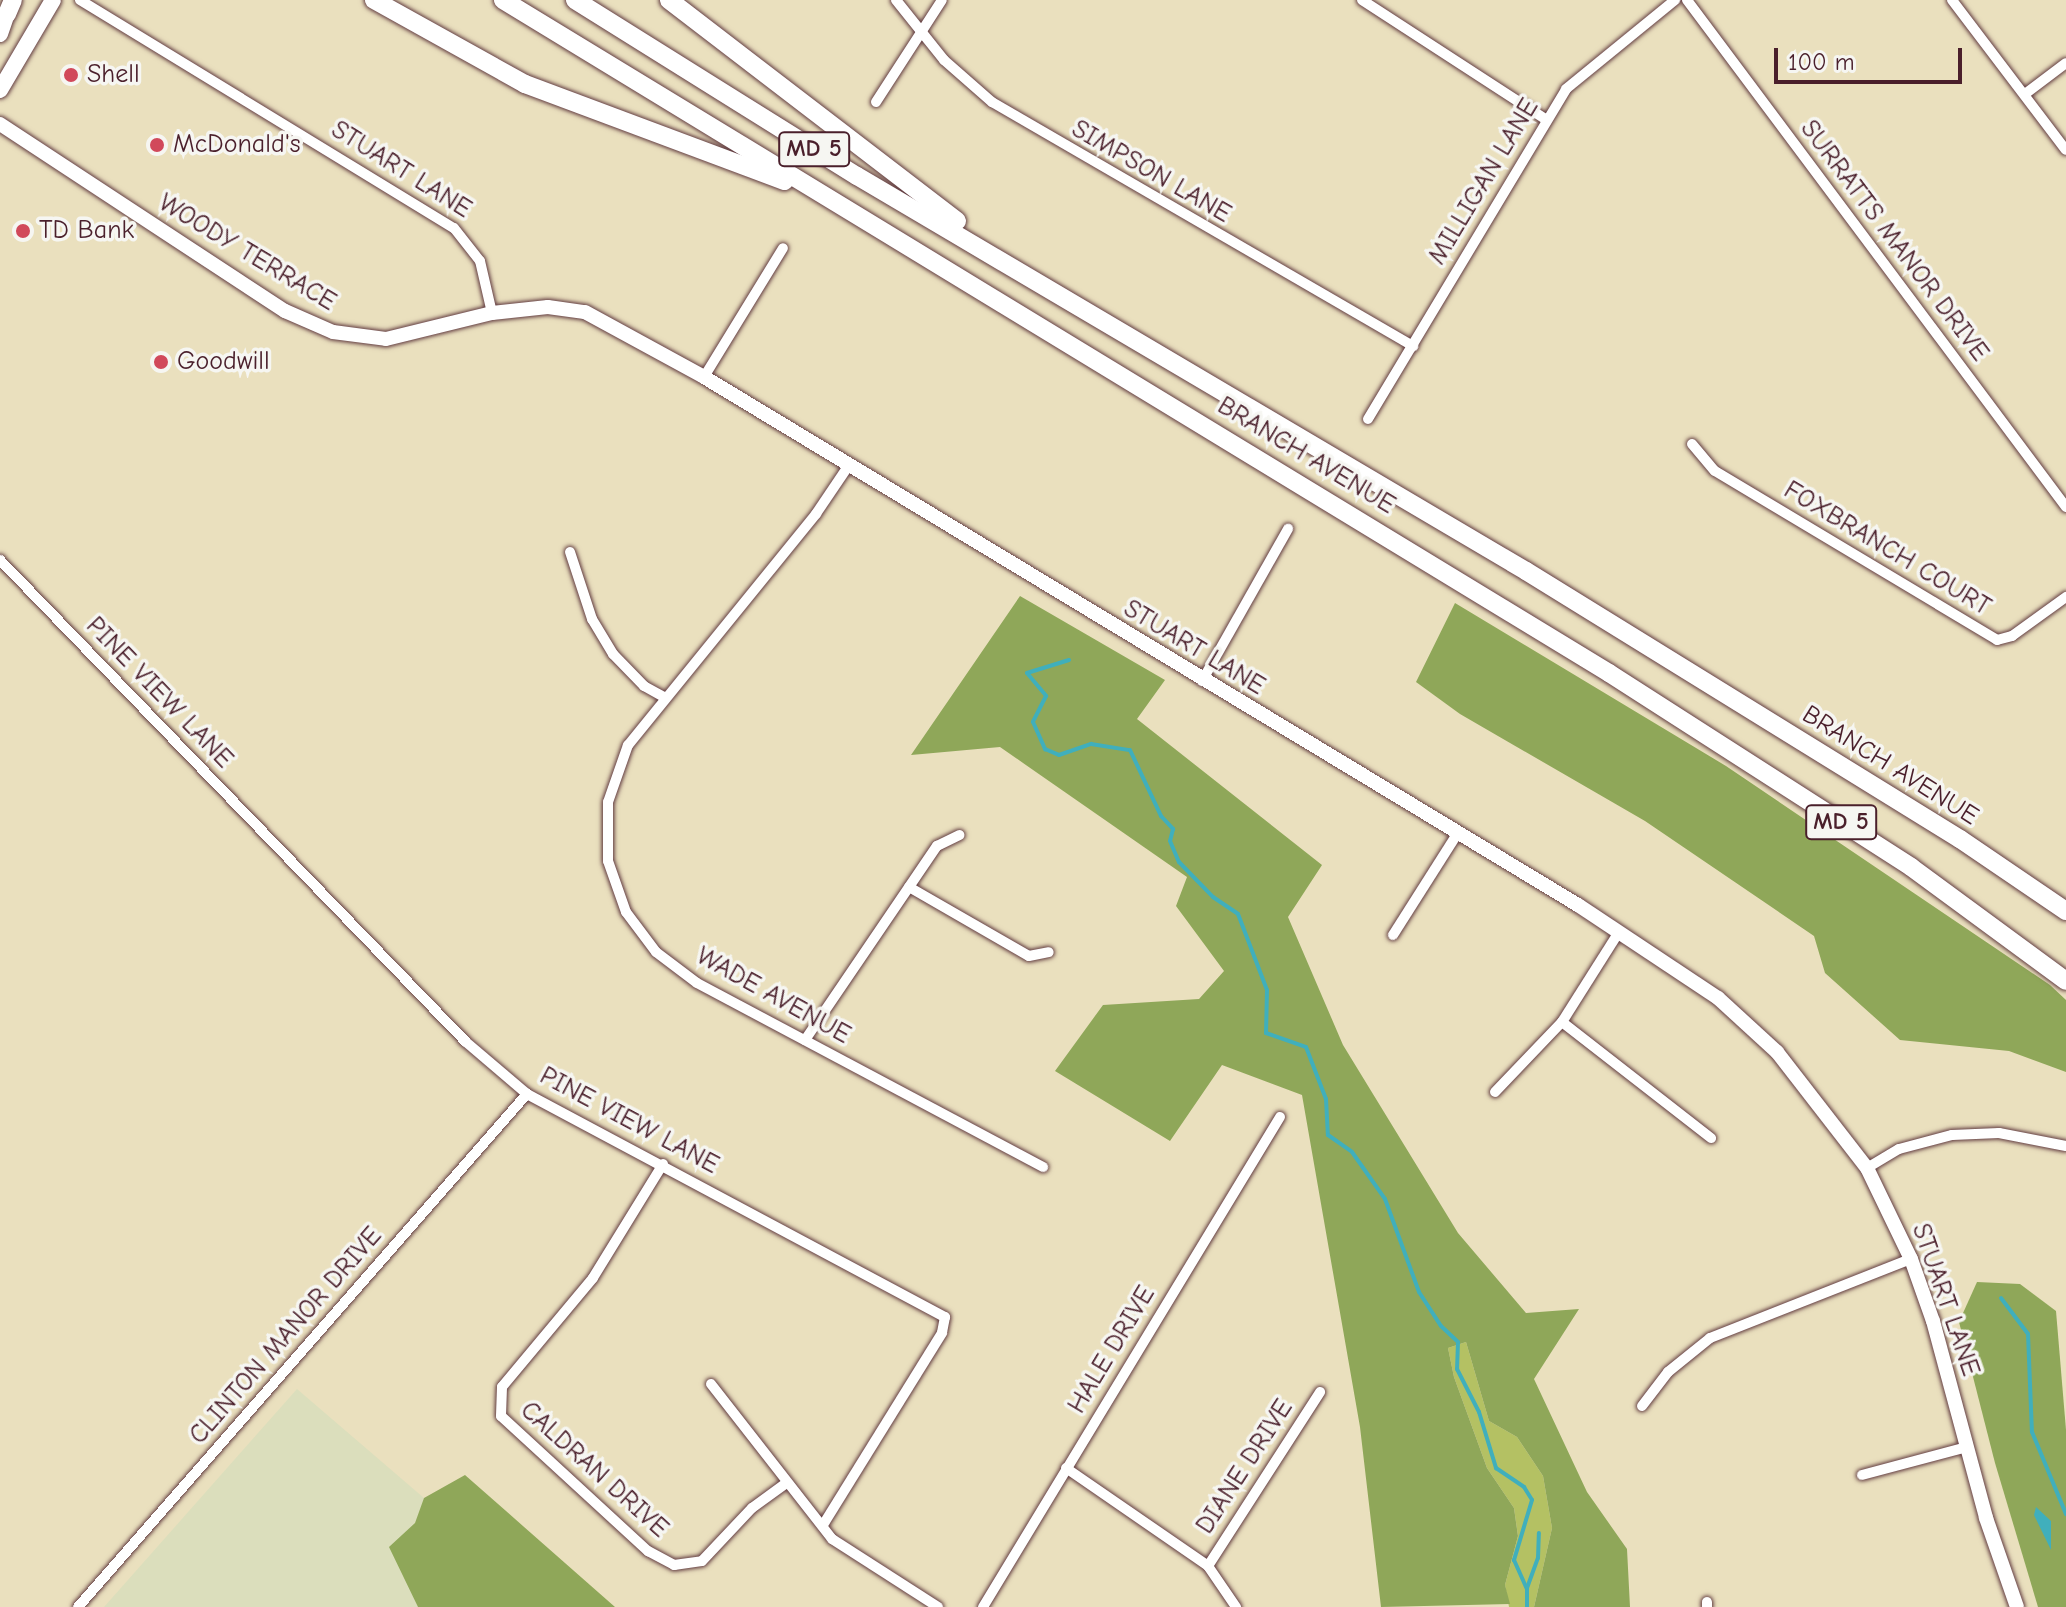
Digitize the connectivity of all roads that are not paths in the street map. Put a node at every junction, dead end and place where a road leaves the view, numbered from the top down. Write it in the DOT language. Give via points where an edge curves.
graph roads {
  1 [pos="53,0"];
  2 [pos="80,0"];
  3 [pos="374,0"];
  4 [pos="503,0"];
  5 [pos="575,0"];
  6 [pos="669,0"];
  7 [pos="896,0"];
  8 [pos="942,0"];
  9 [pos="1362,0"];
  10 [pos="1675,0"];
  11 [pos="1687,0"];
  12 [pos="1952,0"];
  13 [pos="8,10"];
  14 [pos="922,31"];
  15 [pos="0,34"];
  16 [pos="2066,63"];
  17 [pos="0,90"];
  18 [pos="2025,94"];
  19 [pos="876,102"];
  20 [pos="1545,119"];
  21 [pos="0,124"];
  22 [pos="2066,150"];
  23 [pos="882,230"];
  24 [pos="783,248"];
  25 [pos="1058,291"];
  26 [pos="492,313"];
  27 [pos="1413,346"];
  28 [pos="704,377"];
  29 [pos="1368,419"];
  30 [pos="1692,444"];
  31 [pos="849,465"];
  32 [pos="2066,507"];
  33 [pos="1288,529"];
  34 [pos="570,552"];
  35 [pos="0,560"];
  36 [pos="2066,597"];
  37 [pos="1202,681"];
  38 [pos="664,697"];
  39 [pos="1457,834"];
  40 [pos="960,835"];
  41 [pos="909,887"];
  42 [pos="2066,911"];
  43 [pos="1619,932"];
  44 [pos="1393,935"];
  45 [pos="1049,952"];
  46 [pos="2066,981"];
  47 [pos="1562,1022"];
  48 [pos="805,1040"];
  49 [pos="1495,1092"];
  50 [pos="527,1094"];
  51 [pos="1280,1117"];
  52 [pos="1711,1138"];
  53 [pos="2066,1146"];
  54 [pos="663,1164"];
  55 [pos="1043,1167"];
  56 [pos="1867,1168"];
  57 [pos="1911,1259"];
  58 [pos="711,1384"];
  59 [pos="1320,1392"];
  60 [pos="1642,1406"];
  61 [pos="1967,1447"];
  62 [pos="1066,1468"];
  63 [pos="1862,1475"];
  64 [pos="785,1484"];
  65 [pos="823,1525"];
  66 [pos="1208,1566"];
  67 [pos="78,1607"];
  68 [pos="938,1607"];
  69 [pos="983,1607"];
  70 [pos="1236,1607"];
  71 [pos="2016,1607"];
  1 -- 17 [label="main road"];
  2 -- 26 [label="street, STUART LANE" via="454,228 480,261"];
  3 -- 23 [label="highway" via="525,84 771,174"];
  4 -- 23 [label="highway, BRANCH AVENUE / MD 5"];
  5 -- 25 [label="highway, BRANCH AVENUE / MD 5" via="857,176"];
  6 -- 25 [label="highway" via="907,187"];
  7 -- 14 [label="street, SIMPSON LANE"];
  8 -- 14 [label="street"];
  9 -- 20 [label="street"];
  10 -- 20 [label="street, MILLIGAN LANE" via="1585,69"];
  11 -- 32 [label="street, SURRATTS MANOR DRIVE"];
  12 -- 18 [label="street"];
  13 -- 15 [label="main road"];
  14 -- 19 [label="street"];
  14 -- 27 [label="street, SIMPSON LANE" via="961,77 1043,136"];
  16 -- 18 [label="street"];
  18 -- 22 [label="street"];
  20 -- 27 [label="street, MILLIGAN LANE"];
  21 -- 26 [label="street, WOODY TERRACE" via="234,279 325,330 386,339"];
  23 -- 46 [label="highway, BRANCH AVENUE / MD 5" via="1302,481 1744,758 1945,890"];
  24 -- 28 [label="street"];
  25 -- 42 [label="highway, BRANCH AVENUE / MD 5" via="1526,571 1960,839"];
  26 -- 28 [label="street, STUART LANE" via="548,307 585,312"];
  27 -- 29 [label="street, MILLIGAN LANE"];
  28 -- 31 [label="street, STUART LANE"];
  30 -- 36 [label="street, FOXBRANCH COURT" via="1715,471 1997,640 2012,636"];
  31 -- 37 [label="street, STUART LANE"];
  31 -- 38 [label="street, WADE AVENUE" via="816,514"];
  33 -- 37 [label="street"];
  34 -- 38 [label="street" via="592,619 613,654 644,686"];
  35 -- 50 [label="street, PINE VIEW LANE" via="466,1042"];
  37 -- 39 [label="street, STUART LANE"];
  38 -- 48 [label="street, WADE AVENUE" via="628,745 608,802 608,861 626,912 656,952 697,983"];
  39 -- 43 [label="street, STUART LANE"];
  39 -- 44 [label="street"];
  40 -- 41 [label="street" via="937,846"];
  41 -- 45 [label="street" via="1029,956"];
  41 -- 48 [label="street"];
  43 -- 47 [label="street"];
  43 -- 56 [label="street, STUART LANE" via="1718,998 1777,1052"];
  47 -- 49 [label="street"];
  47 -- 52 [label="street"];
  48 -- 55 [label="street, WADE AVENUE"];
  50 -- 54 [label="street, PINE VIEW LANE"];
  50 -- 67 [label="street, CLINTON MANOR DRIVE"];
  51 -- 62 [label="street, HALE DRIVE"];
  53 -- 56 [label="street" via="1999,1133 1952,1135 1899,1149"];
  54 -- 64 [label="street, CALDRAN DRIVE" via="593,1278 502,1387 501,1416 648,1551 674,1565 702,1561 752,1508"];
  54 -- 65 [label="street, PINE VIEW LANE" via="947,1321"];
  56 -- 57 [label="street, STUART LANE"];
  57 -- 60 [label="street" via="1710,1338 1668,1372"];
  57 -- 61 [label="street, STUART LANE"];
  58 -- 64 [label="street"];
  59 -- 66 [label="street, DIANE DRIVE"];
  61 -- 63 [label="street"];
  61 -- 71 [label="street, STUART LANE"];
  62 -- 66 [label="street"];
  62 -- 69 [label="street, HALE DRIVE"];
  64 -- 65 [label="street" via="806,1513"];
  65 -- 68 [label="street" via="839,1546"];
  66 -- 70 [label="street"];
}
